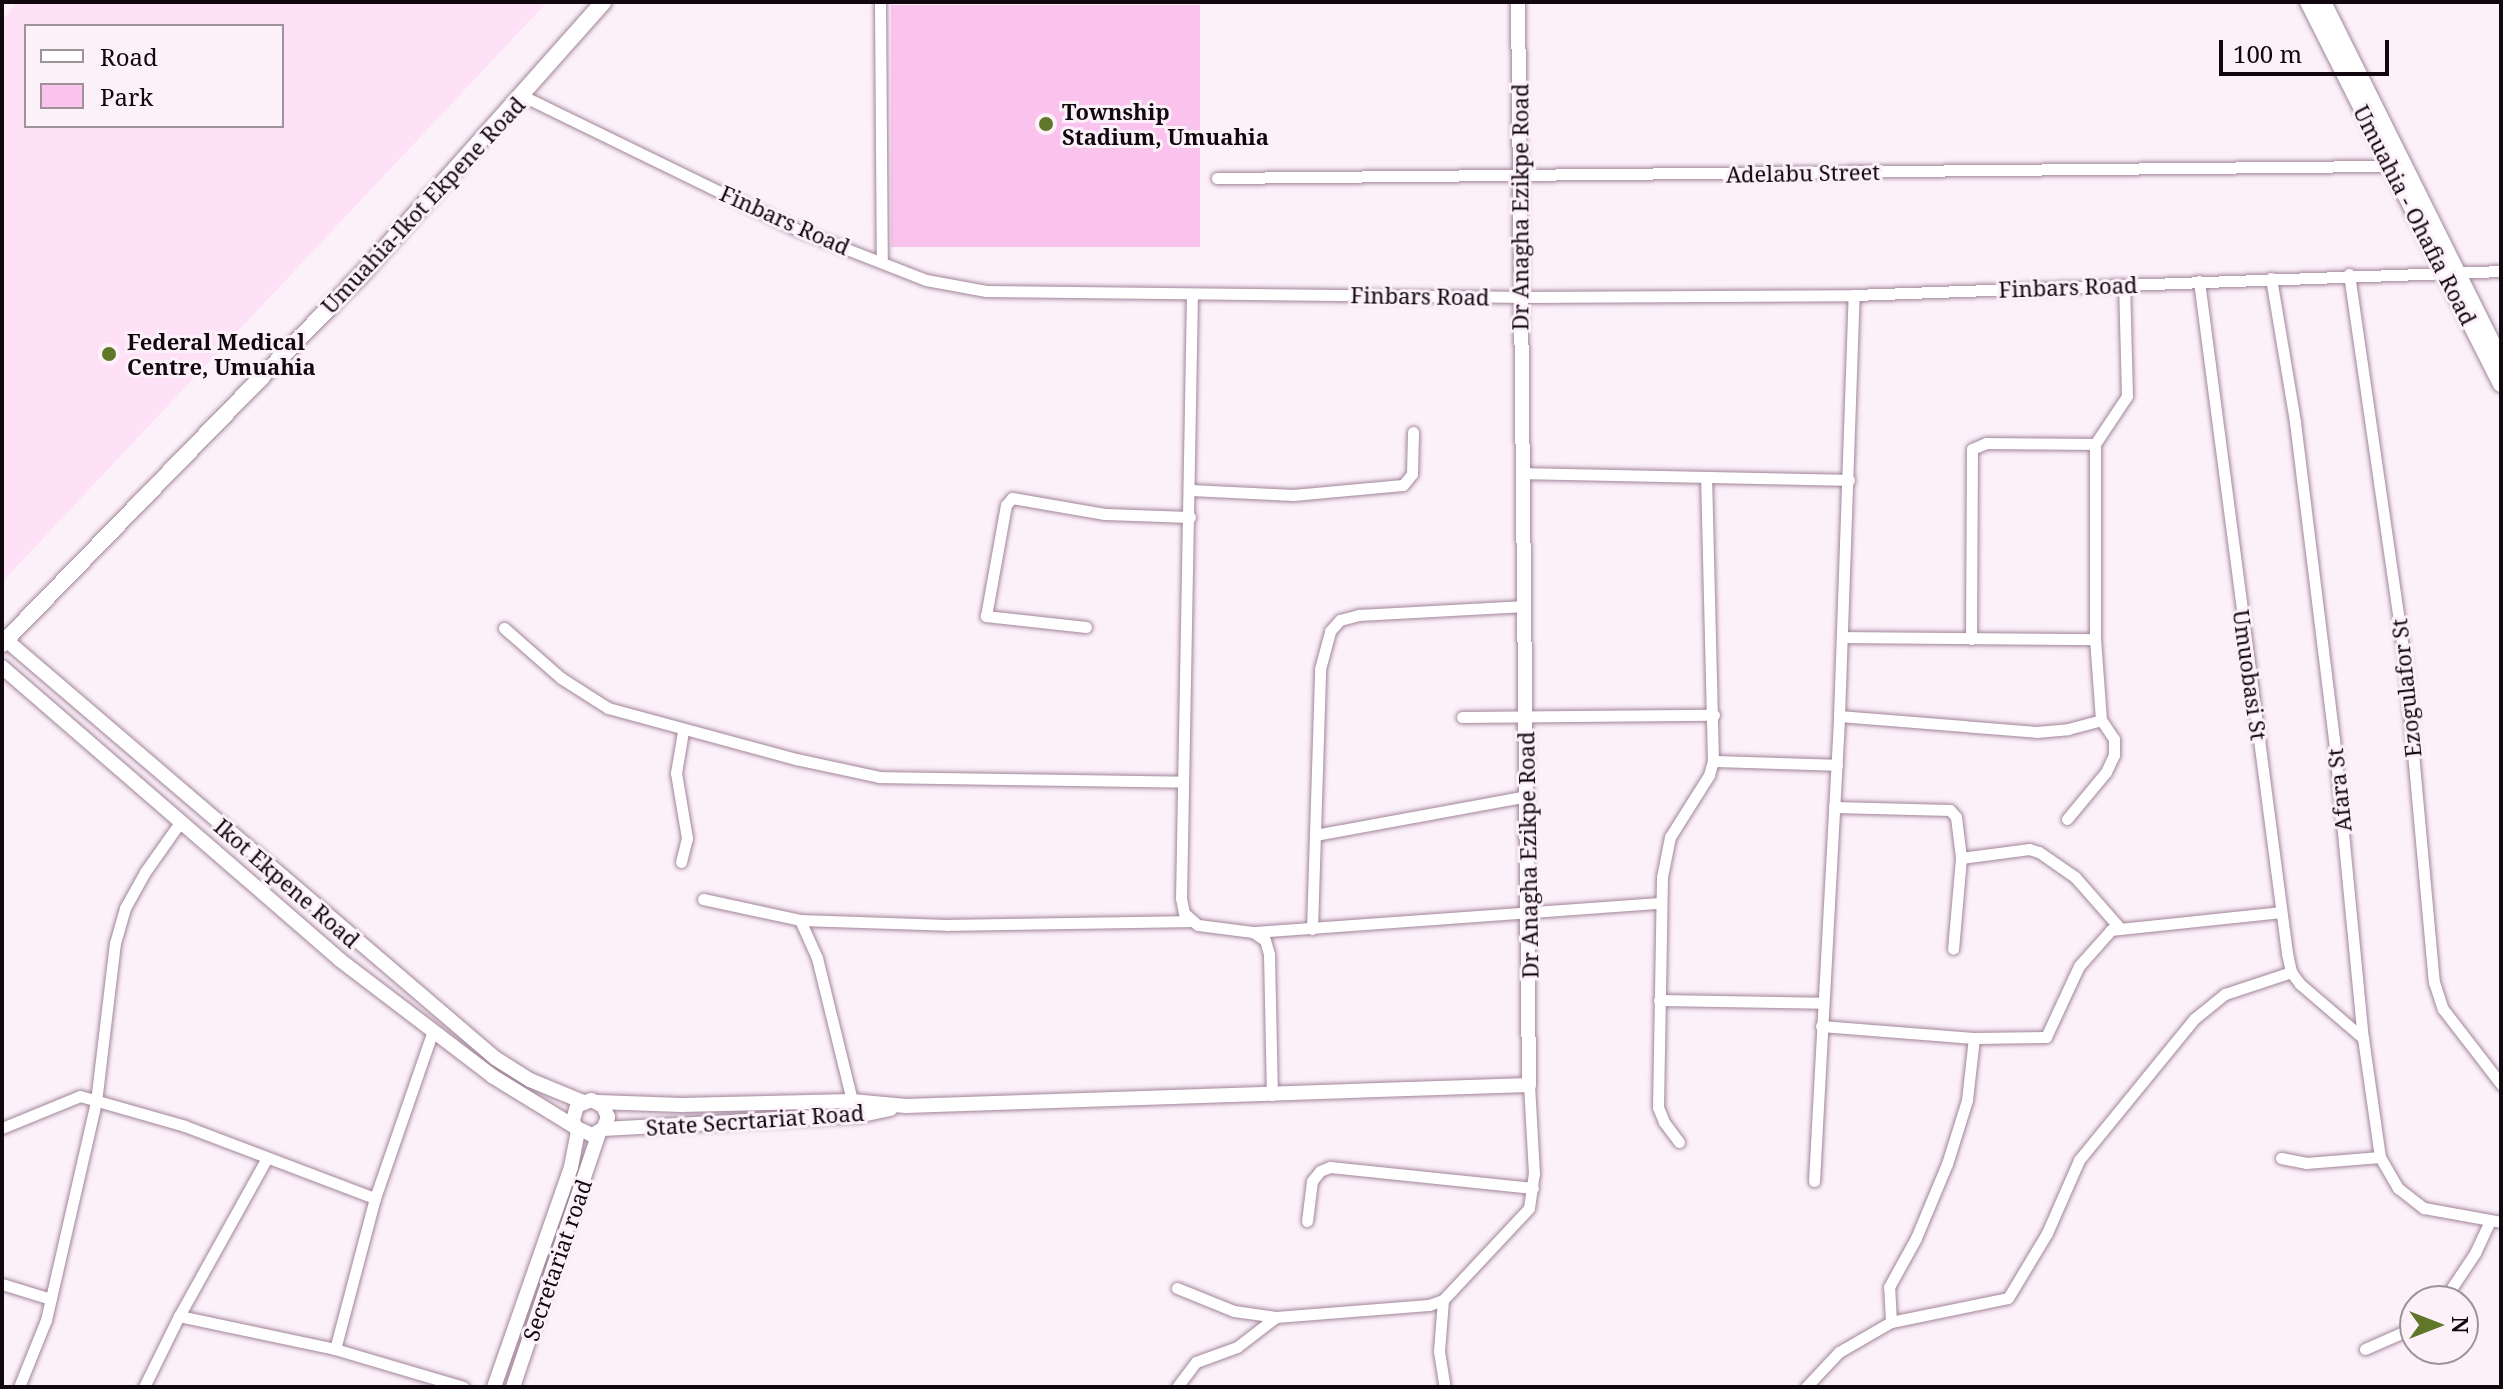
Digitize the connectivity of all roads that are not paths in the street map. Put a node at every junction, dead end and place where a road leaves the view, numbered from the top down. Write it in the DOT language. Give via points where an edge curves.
graph roads {
  1 [pos="603,2"];
  2 [pos="880,2"];
  3 [pos="1518,2"];
  4 [pos="2308,2"];
  5 [pos="2323,2"];
  6 [pos="523,96"];
  7 [pos="2389,166"];
  8 [pos="1521,176"];
  9 [pos="1217,178"];
  10 [pos="882,262"];
  11 [pos="2501,271"];
  12 [pos="2449,272"];
  13 [pos="2349,274"];
  14 [pos="2271,278"];
  15 [pos="2199,281"];
  16 [pos="2124,285"];
  17 [pos="1192,294"];
  18 [pos="1854,295"];
  19 [pos="1520,297"];
  20 [pos="2501,360"];
  21 [pos="2501,384"];
  22 [pos="1413,432"];
  23 [pos="2095,444"];
  24 [pos="1523,473"];
  25 [pos="1706,478"];
  26 [pos="1849,480"];
  27 [pos="1191,490"];
  28 [pos="1190,517"];
  29 [pos="1525,606"];
  30 [pos="1086,627"];
  31 [pos="504,628"];
  32 [pos="1842,637"];
  33 [pos="1971,639"];
  34 [pos="2095,639"];
  35 [pos="4,642"];
  36 [pos="2,667"];
  37 [pos="1714,715"];
  38 [pos="1839,716"];
  39 [pos="1462,717"];
  40 [pos="1526,717"];
  41 [pos="2101,720"];
  42 [pos="683,731"];
  43 [pos="1713,761"];
  44 [pos="1837,765"];
  45 [pos="1182,782"];
  46 [pos="1527,796"];
  47 [pos="1834,807"];
  48 [pos="2067,819"];
  49 [pos="181,821"];
  50 [pos="1315,835"];
  51 [pos="1961,858"];
  52 [pos="681,862"];
  53 [pos="703,899"];
  54 [pos="1661,903"];
  55 [pos="2281,912"];
  56 [pos="1529,915"];
  57 [pos="800,920"];
  58 [pos="1191,921"];
  59 [pos="2119,927"];
  60 [pos="1312,929"];
  61 [pos="1266,936"];
  62 [pos="1953,949"];
  63 [pos="2291,972"];
  64 [pos="1659,1000"];
  65 [pos="1823,1003"];
  66 [pos="1821,1026"];
  67 [pos="432,1033"];
  68 [pos="1974,1038"];
  69 [pos="2363,1038"];
  70 [pos="2501,1084"];
  71 [pos="1529,1085"];
  72 [pos="1272,1095"];
  73 [pos="852,1101"];
  74 [pos="96,1102"];
  75 [pos="591,1102"];
  76 [pos="906,1106"];
  77 [pos="2,1128"];
  78 [pos="576,1128"];
  79 [pos="601,1131"];
  80 [pos="1679,1142"];
  81 [pos="2380,1157"];
  82 [pos="2281,1158"];
  83 [pos="266,1160"];
  84 [pos="1814,1181"];
  85 [pos="1533,1188"];
  86 [pos="375,1198"];
  87 [pos="1307,1221"];
  88 [pos="2495,1221"];
  89 [pos="2,1284"];
  90 [pos="2454,1285"];
  91 [pos="1177,1288"];
  92 [pos="51,1299"];
  93 [pos="1443,1300"];
  94 [pos="179,1316"];
  95 [pos="1276,1317"];
  96 [pos="1891,1322"];
  97 [pos="2399,1334"];
  98 [pos="335,1349"];
  99 [pos="2365,1349"];
  100 [pos="19,1387"];
  101 [pos="144,1387"];
  102 [pos="463,1387"];
  103 [pos="494,1387"];
  104 [pos="513,1387"];
  105 [pos="1177,1387"];
  106 [pos="1445,1387"];
  107 [pos="1806,1387"];
  1 -- 6 [label="main road, Umuahia-Ikot Ekpene Road"];
  2 -- 10 [label="street"];
  3 -- 8 [label="street, Dr Anagha Ezikpe Road"];
  4 -- 7 [label="main road, Umuahia - Ohafia Road"];
  5 -- 12 [label="main road, Umuahia - Ohafia Road"];
  6 -- 10 [label="street, Finbars Road" via="798,230"];
  6 -- 35 [label="main road, Umuahia-Ikot Ekpene Road" via="361,275"];
  7 -- 8 [label="street, Adelabu Street"];
  7 -- 12 [label="main road, Umuahia - Ohafia Road"];
  8 -- 9 [label="street, Adelabu Street"];
  8 -- 19 [label="street, Dr Anagha Ezikpe Road"];
  10 -- 17 [label="street, Finbars Road" via="926,280 986,291"];
  11 -- 12 [label="street, Finbars Road"];
  12 -- 13 [label="street, Finbars Road"];
  12 -- 20 [label="main road, Umuahia - Ohafia Road"];
  12 -- 21 [label="main road, Umuahia - Ohafia Road"];
  13 -- 14 [label="street, Finbars Road"];
  13 -- 70 [label="street, Ezogulafor St" via="2404,654 2434,982 2443,1009"];
  14 -- 15 [label="street, Finbars Road"];
  14 -- 69 [label="street, Afara St" via="2295,422 2330,708"];
  15 -- 16 [label="street, Finbars Road"];
  15 -- 55 [label="street, Umuobasi St"];
  16 -- 18 [label="street, Finbars Road"];
  16 -- 23 [label="street" via="2127,396"];
  17 -- 19 [label="street, Finbars Road"];
  17 -- 27 [label="street"];
  18 -- 19 [label="street, Finbars Road"];
  18 -- 26 [label="street"];
  19 -- 24 [label="street, Dr Anagha Ezikpe Road"];
  22 -- 27 [label="street" via="1412,474 1403,485 1293,495"];
  23 -- 33 [label="street" via="1986,443 1972,449"];
  23 -- 34 [label="street"];
  24 -- 25 [label="street"];
  24 -- 29 [label="street, Dr Anagha Ezikpe Road"];
  25 -- 26 [label="street"];
  25 -- 37 [label="street"];
  26 -- 32 [label="street"];
  27 -- 28 [label="street"];
  28 -- 30 [label="street" via="1105,514 1012,498 1006,505 986,616"];
  28 -- 45 [label="street"];
  29 -- 40 [label="street, Dr Anagha Ezikpe Road"];
  29 -- 50 [label="street" via="1340,620 1330,631 1320,669"];
  31 -- 42 [label="street" via="561,678 608,708"];
  32 -- 33 [label="street"];
  32 -- 38 [label="street"];
  33 -- 34 [label="street"];
  34 -- 41 [label="street"];
  35 -- 75 [label="street, Ikot Ekpene Road" via="495,1058 530,1080"];
  36 -- 49 [label="street"];
  37 -- 40 [label="street"];
  37 -- 43 [label="street"];
  38 -- 41 [label="street" via="2036,732"];
  38 -- 44 [label="street"];
  39 -- 40 [label="street"];
  40 -- 46 [label="street, Dr Anagha Ezikpe Road"];
  41 -- 48 [label="street" via="2114,739 2114,755"];
  42 -- 45 [label="street" via="879,777"];
  42 -- 52 [label="street" via="676,773 687,838"];
  43 -- 44 [label="street"];
  43 -- 54 [label="street" via="1670,837"];
  44 -- 47 [label="street"];
  45 -- 58 [label="street" via="1181,898"];
  46 -- 50 [label="street"];
  46 -- 56 [label="street, Dr Anagha Ezikpe Road"];
  47 -- 51 [label="street" via="1950,810 1956,817"];
  47 -- 65 [label="street"];
  49 -- 67 [label="street"];
  49 -- 74 [label="street" via="125,908 115,943"];
  50 -- 60 [label="street"];
  51 -- 59 [label="street" via="2039,852 2075,877"];
  51 -- 62 [label="street"];
  53 -- 57 [label="street"];
  54 -- 56 [label="street"];
  54 -- 64 [label="street"];
  55 -- 59 [label="street"];
  55 -- 63 [label="street, Umuobasi St"];
  56 -- 60 [label="street"];
  56 -- 71 [label="street, Dr Anagha Ezikpe Road"];
  57 -- 58 [label="street" via="947,925"];
  57 -- 73 [label="street" via="817,958"];
  58 -- 61 [label="street"];
  59 -- 68 [label="street" via="2079,966 2046,1037"];
  60 -- 61 [label="street"];
  61 -- 72 [label="street"];
  63 -- 69 [label="street"];
  63 -- 96 [label="street" via="2225,994 2194,1019 2079,1160 2047,1233 2008,1298"];
  64 -- 65 [label="street"];
  64 -- 80 [label="street" via="1658,1107"];
  65 -- 66 [label="street"];
  66 -- 68 [label="street"];
  66 -- 84 [label="street"];
  67 -- 78 [label="street"];
  67 -- 86 [label="street"];
  68 -- 96 [label="street" via="1967,1100 1947,1164 1889,1287"];
  69 -- 81 [label="street, Afara St"];
  71 -- 72 [label="street"];
  71 -- 85 [label="street"];
  72 -- 76 [label="street"];
  73 -- 75 [label="street, Ikot Ekpene Road"];
  73 -- 76 [label="street, Ikot Ekpene Road"];
  74 -- 77 [label="street" via="80,1096"];
  74 -- 83 [label="street" via="185,1126"];
  74 -- 92 [label="street"];
  75 -- 78 [label="street" via="574,1112"];
  75 -- 79 [label="street" via="608,1117"];
  76 -- 79 [label="street, State Secrtariat Road" via="862,1115"];
  78 -- 79 [label="street" via="592,1135"];
  78 -- 103 [label="street" via="571,1167"];
  79 -- 104 [label="street, Secretariat road"];
  81 -- 82 [label="street" via="2306,1163"];
  81 -- 88 [label="street, Afara St" via="2409,1200 2424,1208"];
  83 -- 86 [label="street"];
  83 -- 94 [label="street"];
  85 -- 87 [label="street" via="1330,1167 1312,1181"];
  85 -- 93 [label="street" via="1529,1208 1517,1224"];
  86 -- 98 [label="street"];
  88 -- 90 [label="street"];
  89 -- 92 [label="street"];
  91 -- 95 [label="street" via="1234,1311"];
  92 -- 100 [label="street"];
  93 -- 95 [label="street"];
  93 -- 106 [label="street" via="1439,1351"];
  94 -- 98 [label="street"];
  94 -- 101 [label="street"];
  95 -- 105 [label="street" via="1237,1347 1196,1362"];
  96 -- 107 [label="street" via="1839,1352"];
  97 -- 99 [label="street"];
  98 -- 102 [label="street"];
}
